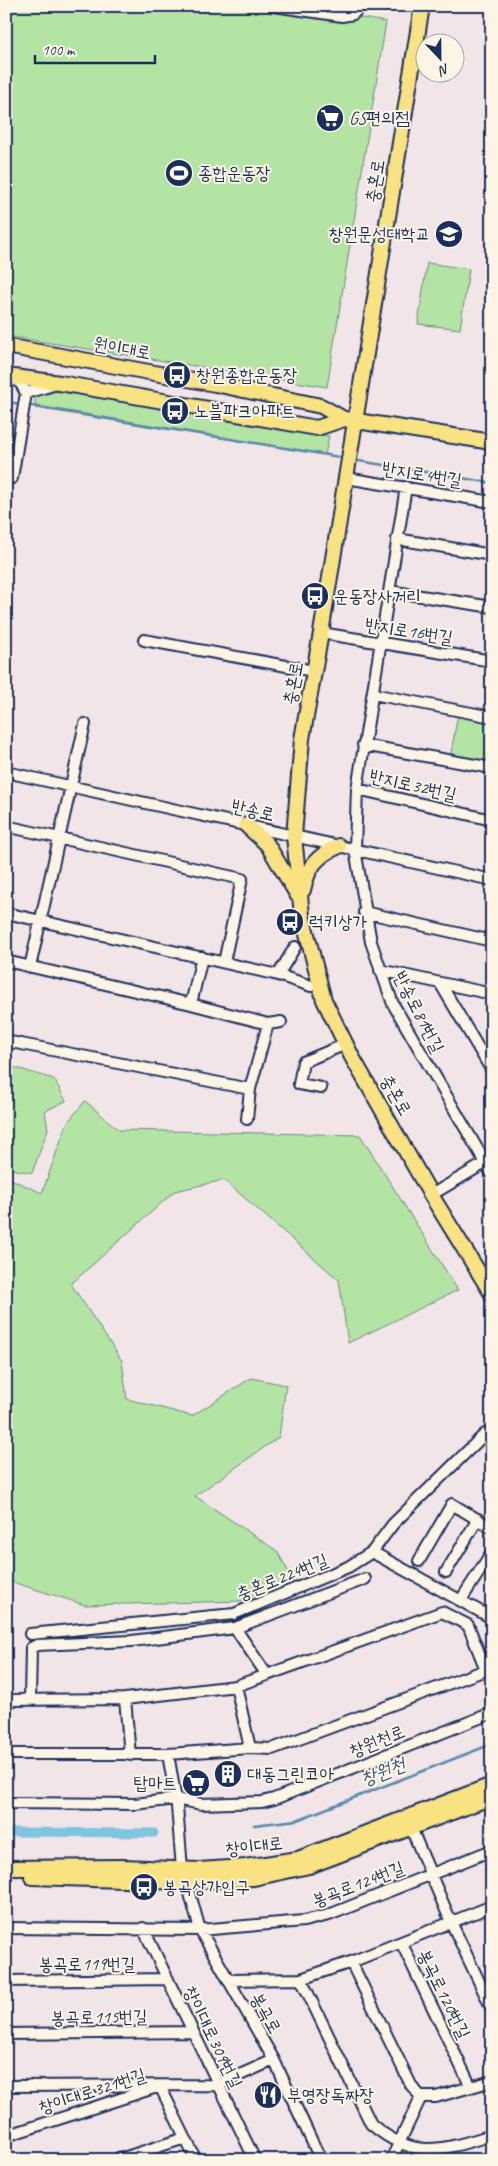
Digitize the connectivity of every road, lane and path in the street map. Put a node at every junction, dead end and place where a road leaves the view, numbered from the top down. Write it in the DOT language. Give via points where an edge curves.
graph roads {
  1 [pos="274,6"];
  2 [pos="360,6"];
  3 [pos="422,6"];
  4 [pos="298,8"];
  5 [pos="6,346"];
  6 [pos="9,376"];
  7 [pos="60,383"];
  8 [pos="26,393"];
  9 [pos="350,420"];
  10 [pos="492,442"];
  11 [pos="346,476"];
  12 [pos="12,478"];
  13 [pos="406,487"];
  14 [pos="492,502"];
  15 [pos="398,540"];
  16 [pos="492,555"];
  17 [pos="389,591"];
  18 [pos="492,607"];
  19 [pos="321,633"];
  20 [pos="144,640"];
  21 [pos="380,642"];
  22 [pos="492,661"];
  23 [pos="314,671"];
  24 [pos="372,694"];
  25 [pos="492,717"];
  26 [pos="85,724"];
  27 [pos="363,745"];
  28 [pos="492,768"];
  29 [pos="6,772"];
  30 [pos="72,786"];
  31 [pos="357,789"];
  32 [pos="492,820"];
  33 [pos="246,825"];
  34 [pos="6,826"];
  35 [pos="294,836"];
  36 [pos="60,838"];
  37 [pos="339,846"];
  38 [pos="355,849"];
  39 [pos="492,880"];
  40 [pos="301,901"];
  41 [pos="364,912"];
  42 [pos="6,913"];
  43 [pos="41,921"];
  44 [pos="492,941"];
  45 [pos="295,947"];
  46 [pos="202,957"];
  47 [pos="6,961"];
  48 [pos="224,962"];
  49 [pos="30,967"];
  50 [pos="380,970"];
  51 [pos="278,975"];
  52 [pos="440,983"];
  53 [pos="311,986"];
  54 [pos="492,994"];
  55 [pos="191,1004"];
  56 [pos="281,1022"];
  57 [pos="268,1024"];
  58 [pos="6,1041"];
  59 [pos="346,1044"];
  60 [pos="492,1071"];
  61 [pos="321,1088"];
  62 [pos="250,1089"];
  63 [pos="247,1119"];
  64 [pos="488,1161"];
  65 [pos="492,1174"];
  66 [pos="431,1195"];
  67 [pos="492,1294"];
  68 [pos="492,1433"];
  69 [pos="487,1523"];
  70 [pos="372,1552"];
  71 [pos="492,1552"];
  72 [pos="420,1561"];
  73 [pos="446,1572"];
  74 [pos="364,1579"];
  75 [pos="461,1600"];
  76 [pos="492,1618"];
  77 [pos="235,1628"];
  78 [pos="30,1634"];
  79 [pos="489,1669"];
  80 [pos="267,1675"];
  81 [pos="236,1686"];
  82 [pos="125,1699"];
  83 [pos="6,1700"];
  84 [pos="30,1700"];
  85 [pos="492,1713"];
  86 [pos="250,1748"];
  87 [pos="6,1754"];
  88 [pos="168,1754"];
  89 [pos="130,1755"];
  90 [pos="492,1785"];
  91 [pos="492,1797"];
  92 [pos="6,1802"];
  93 [pos="176,1803"];
  94 [pos="411,1828"];
  95 [pos="492,1850"];
  96 [pos="6,1868"];
  97 [pos="431,1874"];
  98 [pos="183,1876"];
  99 [pos="6,1877"];
  100 [pos="492,1906"];
  101 [pos="451,1922"];
  102 [pos="6,1928"];
  103 [pos="143,1928"];
  104 [pos="200,1930"];
  105 [pos="401,1942"];
  106 [pos="352,1962"];
  107 [pos="301,1978"];
  108 [pos="168,1979"];
  109 [pos="6,1980"];
  110 [pos="229,1980"];
  111 [pos="492,2009"];
  112 [pos="192,2032"];
  113 [pos="6,2034"];
  114 [pos="274,2060"];
  115 [pos="492,2081"];
  116 [pos="217,2085"];
  117 [pos="6,2086"];
  118 [pos="160,2086"];
  119 [pos="471,2087"];
  120 [pos="421,2097"];
  121 [pos="492,2135"];
  122 [pos="6,2136"];
  123 [pos="185,2138"];
  124 [pos="398,2144"];
  125 [pos="6,2152"];
  126 [pos="9,2160"];
  127 [pos="117,2160"];
  128 [pos="196,2160"];
  129 [pos="255,2160"];
  130 [pos="323,2160"];
  131 [pos="392,2160"];
  1 -- 4 [label="street"];
  2 -- 4 [label="street" via="353,14 342,16"];
  3 -- 9 [label="main road, 충혼로"];
  5 -- 9 [label="main road, 원이대로" via="322,406"];
  6 -- 7 [label="main road, 원이대로"];
  6 -- 8 [label="street"];
  7 -- 8 [label="street"];
  7 -- 9 [label="main road, 원이대로" via="317,428"];
  8 -- 12 [label="street"];
  9 -- 10 [label="main road, 원이대로"];
  9 -- 11 [label="main road, 충혼로"];
  11 -- 13 [label="street, 반지로4번길"];
  11 -- 19 [label="main road, 충혼로"];
  13 -- 14 [label="street, 반지로4번길"];
  13 -- 15 [label="street, 반송로81번길"];
  15 -- 16 [label="street"];
  15 -- 17 [label="street, 반송로81번길"];
  17 -- 18 [label="street"];
  17 -- 21 [label="street, 반송로81번길"];
  19 -- 21 [label="street, 반지로16번길"];
  19 -- 23 [label="main road, 충혼로"];
  20 -- 23 [label="street"];
  21 -- 22 [label="street, 반지로16번길"];
  21 -- 24 [label="street, 반송로81번길"];
  23 -- 35 [label="main road, 충혼로" via="302,739"];
  24 -- 25 [label="street"];
  24 -- 27 [label="street, 반송로81번길"];
  26 -- 30 [label="street"];
  27 -- 28 [label="street"];
  27 -- 31 [label="street, 반송로81번길"];
  29 -- 30 [label="street, 반송로"];
  30 -- 33 [label="street, 반송로"];
  30 -- 36 [label="street"];
  31 -- 32 [label="street, 반지로32번길"];
  31 -- 38 [label="street, 반송로81번길"];
  33 -- 35 [label="street, 반송로"];
  33 -- 40 [label="main road, 충혼로" via="267,844"];
  34 -- 36 [label="street"];
  35 -- 37 [label="street, 반송로"];
  35 -- 40 [label="main road, 충혼로"];
  36 -- 43 [label="street"];
  36 -- 48 [label="street" via="242,880"];
  37 -- 38 [label="street, 반송로"];
  37 -- 40 [label="main road, 충혼로" via="321,856 309,870"];
  38 -- 39 [label="street, 반송로"];
  38 -- 41 [label="street, 반송로81번길"];
  40 -- 59 [label="main road, 충혼로" via="324,1000"];
  41 -- 44 [label="street"];
  41 -- 50 [label="street, 반송로81번길"];
  42 -- 43 [label="street"];
  43 -- 46 [label="street"];
  43 -- 49 [label="street"];
  45 -- 51 [label="street"];
  46 -- 48 [label="street"];
  46 -- 55 [label="street"];
  47 -- 49 [label="street"];
  48 -- 51 [label="street"];
  49 -- 55 [label="street"];
  50 -- 52 [label="street"];
  50 -- 64 [label="street, 반송로81번길" via="393,1004 413,1041"];
  51 -- 53 [label="street"];
  52 -- 54 [label="street"];
  52 -- 60 [label="street"];
  55 -- 57 [label="street"];
  56 -- 57 [label="street"];
  57 -- 62 [label="street"];
  58 -- 62 [label="street"];
  59 -- 61 [label="street" via="303,1062 299,1084"];
  59 -- 66 [label="main road, 충혼로"];
  62 -- 63 [label="street"];
  64 -- 65 [label="street, 반송로81번길"];
  64 -- 66 [label="street"];
  66 -- 67 [label="main road, 충혼로"];
  68 -- 70 [label="street, 충혼로224번길" via="485,1434 392,1524"];
  69 -- 72 [label="street" via="452,1504"];
  69 -- 73 [label="street"];
  70 -- 75 [label="street"];
  70 -- 78 [label="street, 충혼로224번길" via="348,1567 234,1614"];
  71 -- 75 [label="street"];
  74 -- 77 [label="street"];
  75 -- 76 [label="street"];
  77 -- 80 [label="street"];
  77 -- 84 [label="street" via="132,1642 37,1645 31,1648"];
  79 -- 80 [label="street" via="468,1625 442,1612"];
  79 -- 86 [label="street" via="272,1749"];
  80 -- 81 [label="street"];
  81 -- 82 [label="street"];
  81 -- 86 [label="street"];
  82 -- 84 [label="street"];
  82 -- 89 [label="street"];
  83 -- 84 [label="street"];
  85 -- 93 [label="street, 창원천로" via="274,1799 262,1802"];
  86 -- 88 [label="street"];
  87 -- 89 [label="street"];
  88 -- 89 [label="street"];
  88 -- 93 [label="street"];
  90 -- 98 [label="main road, 창이대로" via="298,1859"];
  91 -- 94 [label="main road, 창이대로"];
  92 -- 93 [label="street, 창원천로"];
  93 -- 98 [label="street"];
  94 -- 97 [label="street"];
  94 -- 98 [label="main road, 창이대로" via="309,1866 254,1878"];
  95 -- 97 [label="street, 봉곡로124번길"];
  96 -- 98 [label="main road, 창이대로" via="122,1867"];
  97 -- 101 [label="street"];
  97 -- 104 [label="street, 봉곡로124번길" via="313,1919"];
  98 -- 99 [label="main road, 창이대로" via="167,1880"];
  98 -- 104 [label="street, 봉곡로"];
  100 -- 101 [label="street, 봉곡로120번길"];
  101 -- 105 [label="street, 봉곡로120번길"];
  101 -- 111 [label="street"];
  102 -- 103 [label="street, 봉곡로124번길"];
  103 -- 104 [label="street, 봉곡로124번길"];
  103 -- 108 [label="street, 창이대로309번길"];
  104 -- 110 [label="street, 봉곡로"];
  105 -- 106 [label="street, 봉곡로120번길"];
  105 -- 119 [label="street, 봉곡로120번길"];
  106 -- 107 [label="street, 봉곡로120번길"];
  106 -- 120 [label="street" via="411,2085"];
  107 -- 110 [label="street, 봉곡로120번길"];
  107 -- 124 [label="street" via="371,2124"];
  108 -- 109 [label="street, 봉곡로119번길"];
  108 -- 112 [label="street, 창이대로309번길"];
  110 -- 114 [label="street, 봉곡로"];
  112 -- 113 [label="street, 봉곡로115번길"];
  112 -- 116 [label="street, 창이대로309번길"];
  114 -- 116 [label="street"];
  114 -- 130 [label="street, 봉곡로"];
  115 -- 119 [label="street"];
  116 -- 118 [label="street"];
  116 -- 129 [label="street, 창이대로309번길"];
  117 -- 118 [label="street"];
  118 -- 122 [label="street, 창이대로321번길"];
  118 -- 123 [label="street"];
  119 -- 120 [label="street" via="436,2097"];
  120 -- 124 [label="street"];
  121 -- 124 [label="street" via="441,2149 415,2149"];
  123 -- 127 [label="street"];
  123 -- 128 [label="street"];
  124 -- 131 [label="street"];
  125 -- 126 [label="street"];
}
